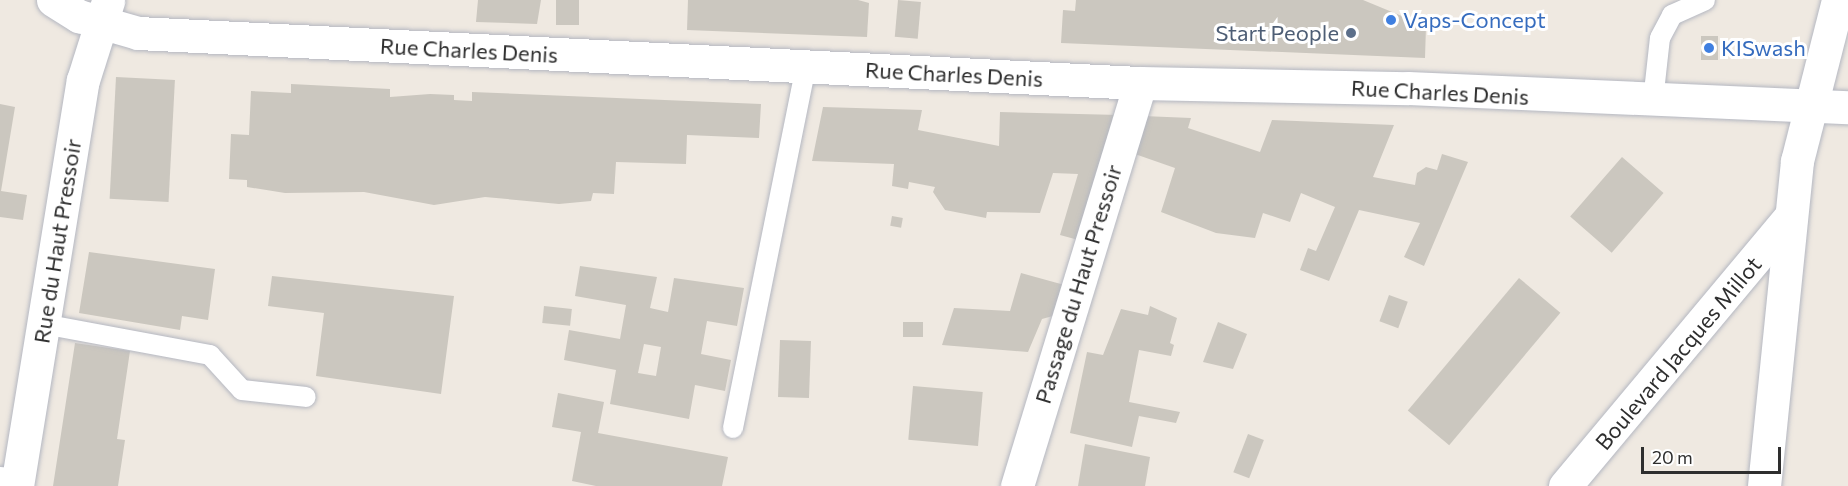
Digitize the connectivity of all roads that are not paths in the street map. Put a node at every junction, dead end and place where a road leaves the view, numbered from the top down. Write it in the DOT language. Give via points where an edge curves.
graph roads {
  1 [pos="53,0"];
  2 [pos="1705,0"];
  3 [pos="1838,0"];
  4 [pos="1675,7"];
  5 [pos="105,11"];
  6 [pos="806,67"];
  7 [pos="1140,83"];
  8 [pos="1653,101"];
  9 [pos="1848,106"];
  10 [pos="1809,107"];
  11 [pos="1789,218"];
  12 [pos="43,324"];
  13 [pos="306,397"];
  14 [pos="733,428"];
  15 [pos="0,483"];
  16 [pos="17,486"];
  17 [pos="1017,486"];
  18 [pos="1565,486"];
  19 [pos="1764,486"];
  1 -- 5 [label="street, Rue Charles Denis" via="79,16"];
  2 -- 4 [label="lane"];
  3 -- 10 [label="street, Boulevard Jacques Millot"];
  4 -- 8 [label="lane" via="1660,38"];
  5 -- 6 [label="street, Rue Charles Denis" via="138,33"];
  5 -- 12 [label="street, Rue du Haut Pressoir" via="83,80"];
  6 -- 7 [label="street, Rue Charles Denis"];
  6 -- 14 [label="lane"];
  7 -- 8 [label="street, Rue Charles Denis" via="1408,88"];
  7 -- 17 [label="street, Passage du Haut Pressoir"];
  8 -- 10 [label="street, Rue Charles Denis"];
  9 -- 10 [label="street, Rue Charles Denis"];
  10 -- 11 [label="street, Boulevard Jacques Millot"];
  11 -- 18 [label="street, Boulevard Jacques Millot"];
  11 -- 19 [label="street, Boulevard Jacques Millot"];
  12 -- 13 [label="lane" via="210,355 242,390"];
  12 -- 16 [label="street, Rue du Haut Pressoir"];
  15 -- 16 [label="street"];
}
